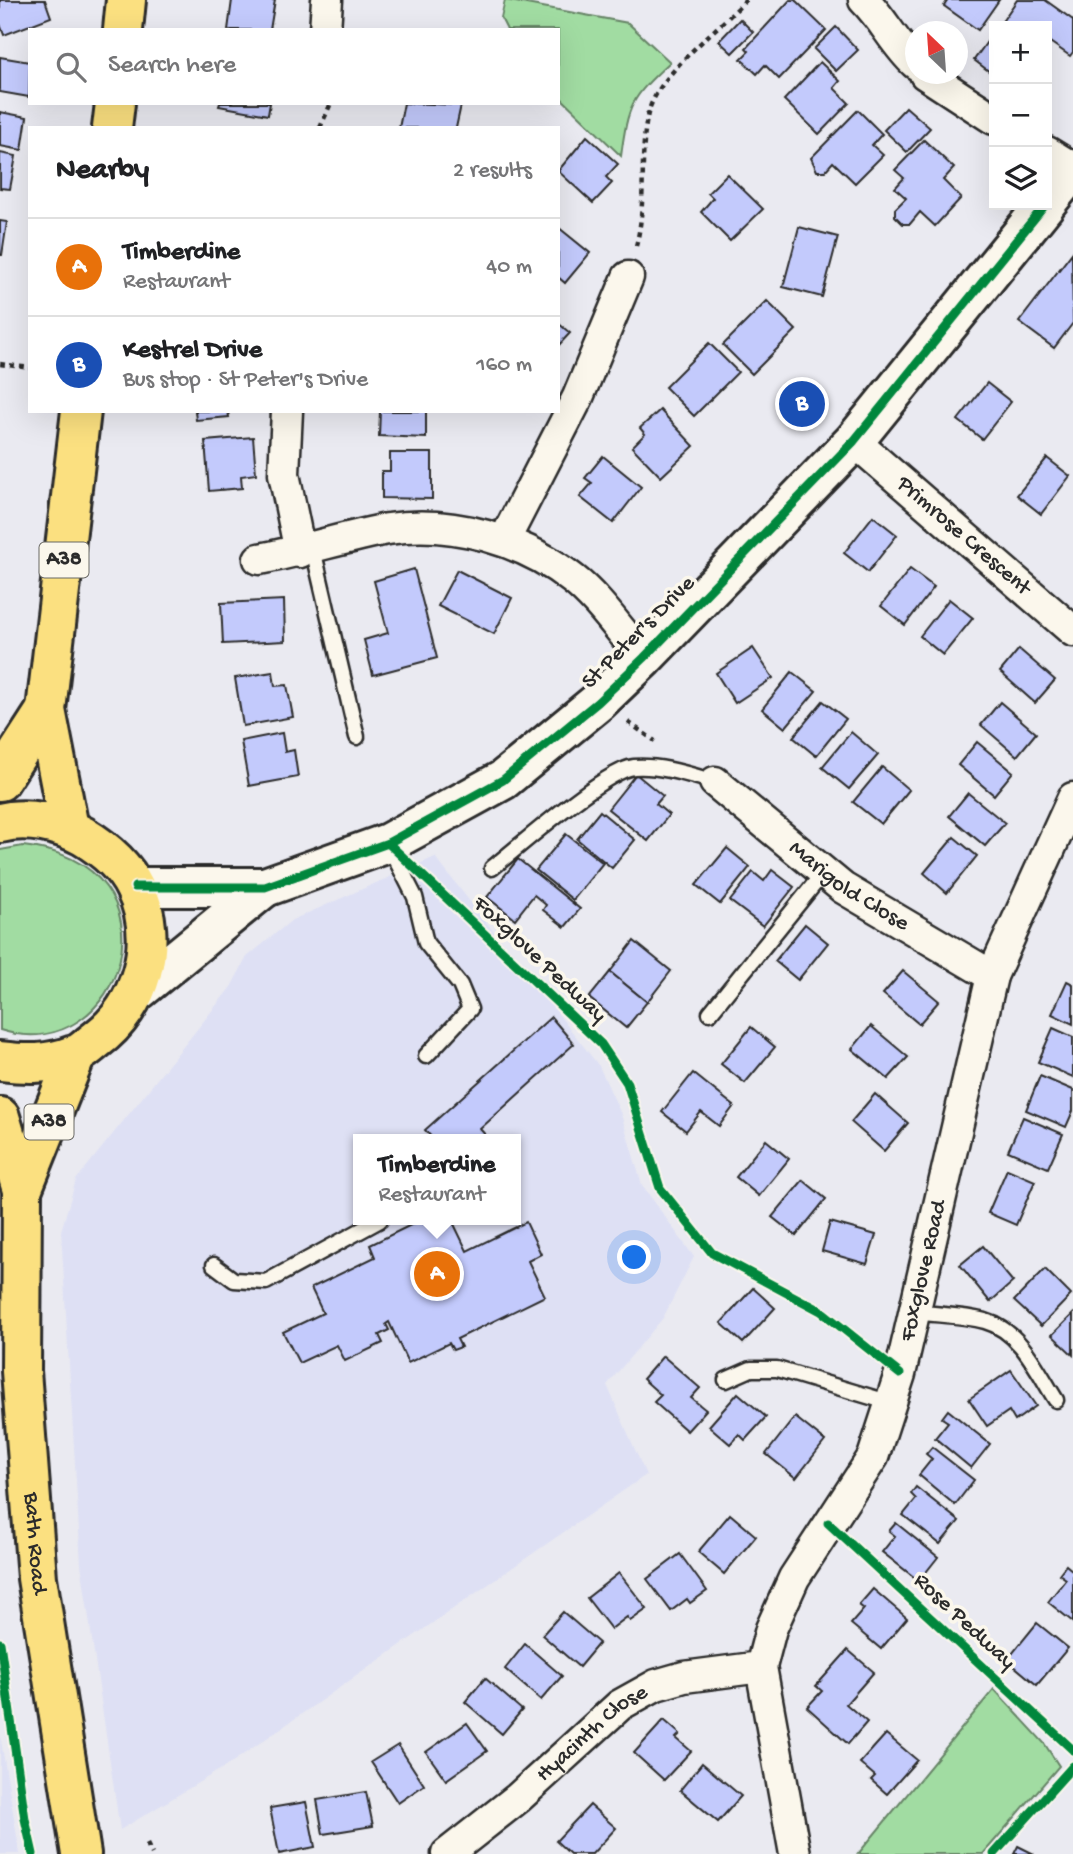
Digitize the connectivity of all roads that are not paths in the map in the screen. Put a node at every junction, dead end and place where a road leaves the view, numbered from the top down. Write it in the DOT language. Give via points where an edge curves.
graph roads {
  1 [pos="126,0"];
  2 [pos="327,0"];
  3 [pos="864,0"];
  4 [pos="123,28"];
  5 [pos="325,28"];
  6 [pos="905,54"];
  7 [pos="940,84"];
  8 [pos="115,105"];
  9 [pos="989,116"];
  10 [pos="112,126"];
  11 [pos="1052,155"];
  12 [pos="1073,169"];
  13 [pos="1052,195"];
  14 [pos="1040,210"];
  15 [pos="628,277"];
  16 [pos="81,413"];
  17 [pos="287,413"];
  18 [pos="854,441"];
  19 [pos="504,541"];
  20 [pos="306,551"];
  21 [pos="259,558"];
  22 [pos="1073,631"];
  23 [pos="644,659"];
  24 [pos="46,710"];
  25 [pos="357,737"];
  26 [pos="0,781"];
  27 [pos="715,782"];
  28 [pos="1073,798"];
  29 [pos="0,823"];
  30 [pos="69,828"];
  31 [pos="388,843"];
  32 [pos="492,868"];
  33 [pos="824,872"];
  34 [pos="135,887"];
  35 [pos="265,887"];
  36 [pos="992,976"];
  37 [pos="139,990"];
  38 [pos="710,1013"];
  39 [pos="76,1055"];
  40 [pos="426,1056"];
  41 [pos="0,1061"];
  42 [pos="0,1117"];
  43 [pos="22,1190"];
  44 [pos="371,1225"];
  45 [pos="214,1265"];
  46 [pos="915,1312"];
  47 [pos="726,1380"];
  48 [pos="1056,1400"];
  49 [pos="891,1403"];
  50 [pos="761,1667"];
  51 [pos="81,1854"];
  52 [pos="447,1854"];
  53 [pos="795,1854"];
  1 -- 4 [label="main road"];
  2 -- 5 [label="street"];
  3 -- 6 [label="street"];
  7 -- 9 [label="street"];
  8 -- 10 [label="main road"];
  11 -- 12 [label="street"];
  12 -- 13 [label="street, St Peter's Drive"];
  14 -- 18 [label="street, St Peter's Drive"];
  15 -- 19 [label="street" via="572,409"];
  16 -- 24 [label="main road, A38"];
  17 -- 20 [label="street" via="284,474"];
  18 -- 22 [label="street, Primrose Crescent"];
  18 -- 23 [label="street, St Peter's Drive"];
  19 -- 20 [label="street" via="420,526 388,529"];
  19 -- 23 [label="street" via="542,557 575,581"];
  20 -- 21 [label="street"];
  20 -- 25 [label="lane"];
  23 -- 31 [label="street, St Peter's Drive" via="503,780"];
  24 -- 26 [label="main road, A38"];
  24 -- 30 [label="main road, A38"];
  27 -- 32 [label="lane" via="677,771 633,767 606,779"];
  27 -- 33 [label="street, Marigold Close"];
  28 -- 36 [label="street, Foxglove Road"];
  29 -- 30 [label="main road" via="47,822"];
  30 -- 34 [label="main road" via="106,849"];
  31 -- 35 [label="street, St Peter's Drive"];
  31 -- 40 [label="lane" via="415,897 426,943 460,985 470,1009"];
  33 -- 36 [label="street, Marigold Close"];
  33 -- 38 [label="lane"];
  34 -- 35 [label="street, St Peter's Drive"];
  34 -- 37 [label="main road" via="147,928"];
  35 -- 37 [label="street, St Peter's Drive"];
  36 -- 46 [label="street, Foxglove Road"];
  37 -- 39 [label="main road" via="116,1026"];
  39 -- 41 [label="main road" via="34,1065"];
  39 -- 43 [label="main road, Bath Road / A38"];
  42 -- 43 [label="main road, Bath Road / A38"];
  43 -- 51 [label="main road, Bath Road / A38" via="21,1371 37,1578"];
  44 -- 45 [label="lane" via="265,1282 234,1280"];
  46 -- 48 [label="lane" via="986,1321 1008,1333 1030,1356"];
  46 -- 49 [label="street, Foxglove Road"];
  47 -- 49 [label="lane" via="751,1369 777,1369"];
  49 -- 50 [label="street, Foxglove Road" via="873,1457 794,1578 771,1629"];
  50 -- 52 [label="street, Hyacinth Close" via="684,1677 656,1685 620,1705 518,1798"];
  50 -- 53 [label="street, Foxglove Road"];
}
